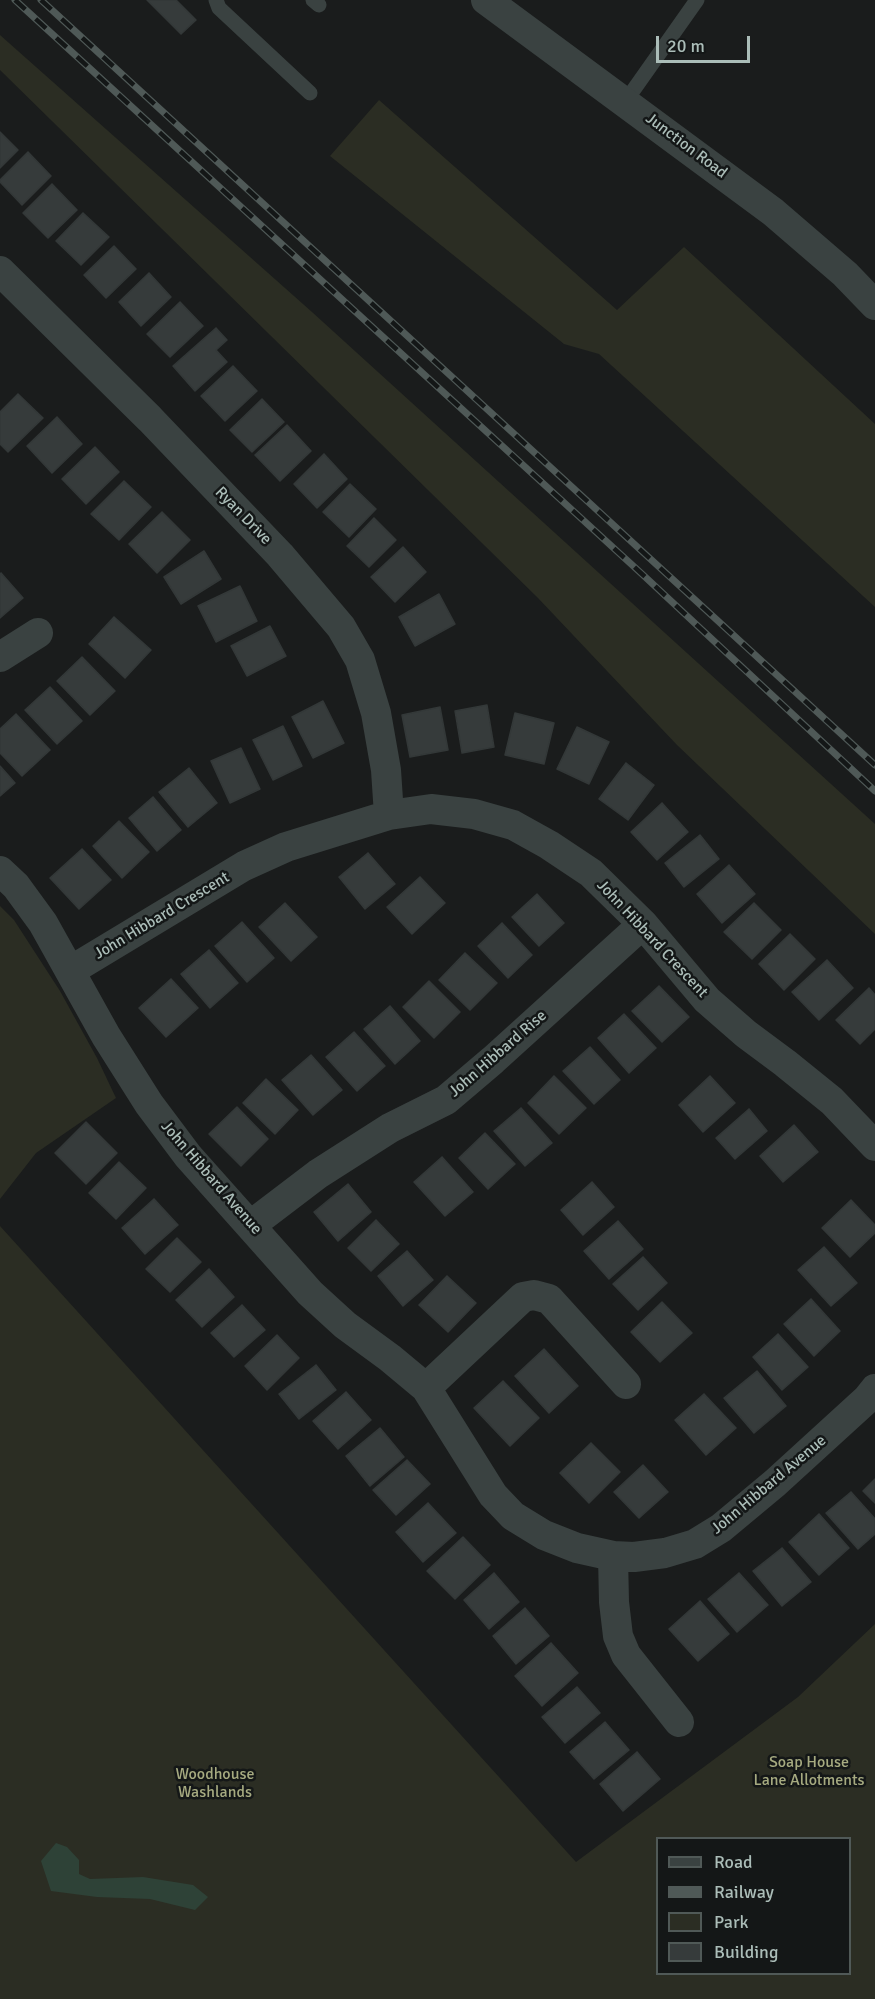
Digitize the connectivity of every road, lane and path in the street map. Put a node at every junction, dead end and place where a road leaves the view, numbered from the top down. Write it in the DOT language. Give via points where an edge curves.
graph roads {
  1 [pos="216,0"];
  2 [pos="486,0"];
  3 [pos="697,0"];
  4 [pos="310,93"];
  5 [pos="625,102"];
  6 [pos="0,271"];
  7 [pos="875,305"];
  8 [pos="38,633"];
  9 [pos="0,657"];
  10 [pos="389,815"];
  11 [pos="0,872"];
  12 [pos="643,924"];
  13 [pos="70,971"];
  14 [pos="875,1146"];
  15 [pos="251,1226"];
  16 [pos="626,1384"];
  17 [pos="426,1388"];
  18 [pos="875,1389"];
  19 [pos="613,1556"];
  20 [pos="679,1722"];
  1 -- 4 [label="lane" via="219,8"];
  2 -- 5 [label="street, Junction Road"];
  3 -- 5 [label="lane"];
  5 -- 7 [label="street, Junction Road" via="773,212"];
  6 -- 10 [label="street, Ryan Drive" via="150,419 280,555 341,627 360,660 376,713"];
  8 -- 9 [label="street"];
  10 -- 12 [label="street, John Hibbard Crescent" via="431,809 474,814 513,825 591,873"];
  10 -- 13 [label="street, John Hibbard Crescent" via="286,847 244,866"];
  11 -- 13 [label="street, John Hibbard Avenue" via="16,886"];
  12 -- 14 [label="street, John Hibbard Crescent" via="707,1000 832,1101"];
  12 -- 15 [label="street, John Hibbard Rise" via="446,1100 390,1128 318,1174"];
  13 -- 15 [label="street, John Hibbard Avenue" via="149,1104 188,1156"];
  15 -- 17 [label="street, John Hibbard Avenue" via="310,1293"];
  16 -- 17 [label="street" via="549,1299 534,1295 523,1298"];
  17 -- 19 [label="street, John Hibbard Avenue" via="493,1495 513,1516 544,1535"];
  18 -- 19 [label="street, John Hibbard Avenue" via="775,1484 721,1528 695,1544 634,1557"];
  19 -- 20 [label="street" via="618,1636 626,1655"];
}
